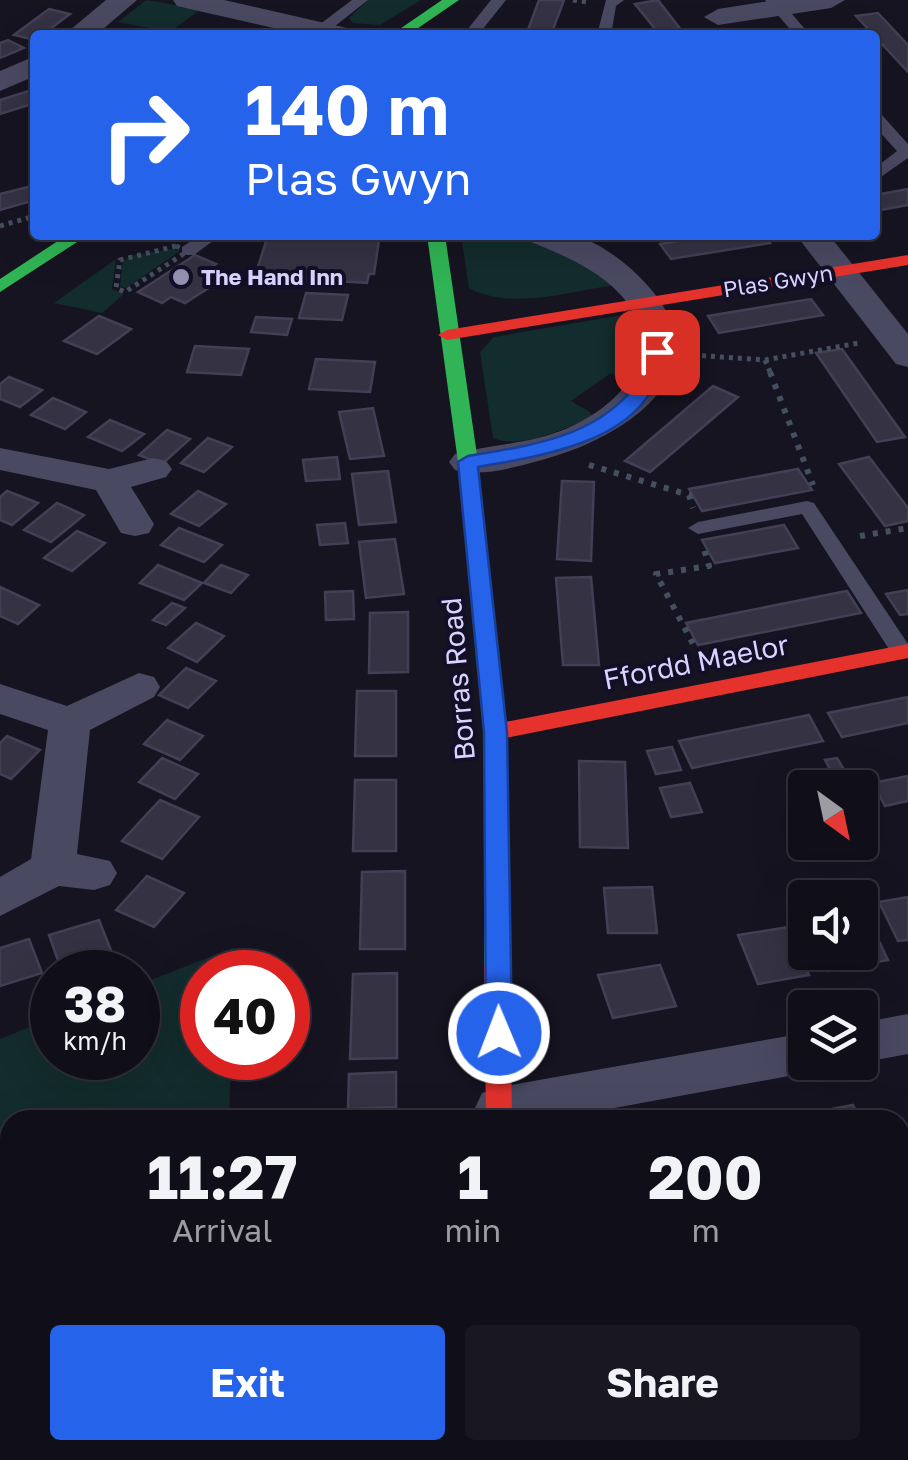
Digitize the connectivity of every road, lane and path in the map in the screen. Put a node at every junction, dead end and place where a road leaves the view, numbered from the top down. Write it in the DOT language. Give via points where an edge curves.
graph roads {
  1 [pos="123,0"];
  2 [pos="188,0"];
  3 [pos="362,0"];
  4 [pos="452,0"];
  5 [pos="500,0"];
  6 [pos="617,0"];
  7 [pos="831,0"];
  8 [pos="775,4"];
  9 [pos="718,17"];
  10 [pos="84,30"];
  11 [pos="318,30"];
  12 [pos="334,30"];
  13 [pos="416,30"];
  14 [pos="474,30"];
  15 [pos="605,30"];
  16 [pos="798,30"];
  17 [pos="30,67"];
  18 [pos="0,82"];
  19 [pos="880,123"];
  20 [pos="880,172"];
  21 [pos="30,217"];
  22 [pos="0,226"];
  23 [pos="71,240"];
  24 [pos="204,240"];
  25 [pos="437,240"];
  26 [pos="556,240"];
  27 [pos="816,240"];
  28 [pos="110,250"];
  29 [pos="188,250"];
  30 [pos="126,256"];
  31 [pos="908,260"];
  32 [pos="840,271"];
  33 [pos="1,286"];
  34 [pos="648,302"];
  35 [pos="447,335"];
  36 [pos="900,347"];
  37 [pos="657,352"];
  38 [pos="765,360"];
  39 [pos="540,450"];
  40 [pos="0,459"];
  41 [pos="468,462"];
  42 [pos="154,468"];
  43 [pos="109,480"];
  44 [pos="808,507"];
  45 [pos="135,524"];
  46 [pos="698,528"];
  47 [pos="908,528"];
  48 [pos="830,542"];
  49 [pos="905,652"];
  50 [pos="139,688"];
  51 [pos="717,688"];
  52 [pos="0,699"];
  53 [pos="70,722"];
  54 [pos="495,732"];
  55 [pos="0,898"];
  56 [pos="788,1056"];
  57 [pos="499,1110"];
  58 [pos="519,1110"];
  1 -- 10 [label="street"];
  2 -- 11 [label="street"];
  3 -- 12 [label="lane"];
  4 -- 13 [label="street"];
  5 -- 14 [label="lane"];
  6 -- 15 [label="lane" via="609,4"];
  7 -- 8 [label="street"];
  8 -- 9 [label="street"];
  8 -- 16 [label="lane"];
  17 -- 18 [label="street"];
  19 -- 20 [label="lane" via="906,152"];
  21 -- 22 [label="path"];
  23 -- 33 [label="street"];
  24 -- 29 [label="lane"];
  25 -- 35 [label="street, Borras Road"];
  26 -- 34 [label="street" via="618,271"];
  27 -- 32 [label="street"];
  28 -- 30 [label="path"];
  29 -- 30 [label="path" via="176,246"];
  29 -- 30 [label="path" via="126,292 116,288"];
  31 -- 32 [label="street, Plas Gwyn"];
  32 -- 34 [label="street, Plas Gwyn"];
  32 -- 36 [label="street"];
  34 -- 35 [label="street, Plas Gwyn"];
  34 -- 37 [label="street"];
  35 -- 41 [label="street, Borras Road"];
  36 -- 38 [label="path"];
  37 -- 38 [label="path"];
  37 -- 39 [label="street" via="642,390 620,413"];
  38 -- 44 [label="path" via="820,504"];
  39 -- 41 [label="street"];
  39 -- 46 [label="path" via="689,495"];
  40 -- 43 [label="street"];
  41 -- 54 [label="street, Borras Road"];
  42 -- 43 [label="street"];
  43 -- 45 [label="street"];
  44 -- 46 [label="lane"];
  44 -- 48 [label="lane"];
  46 -- 51 [label="path" via="709,566 656,574"];
  47 -- 48 [label="path"];
  48 -- 49 [label="lane"];
  49 -- 51 [label="street, Ffordd Maelor"];
  50 -- 53 [label="street"];
  51 -- 54 [label="street, Ffordd Maelor"];
  52 -- 53 [label="street"];
  53 -- 55 [label="street" via="74,871"];
  54 -- 57 [label="street, Borras Road"];
  56 -- 58 [label="street"];
}
